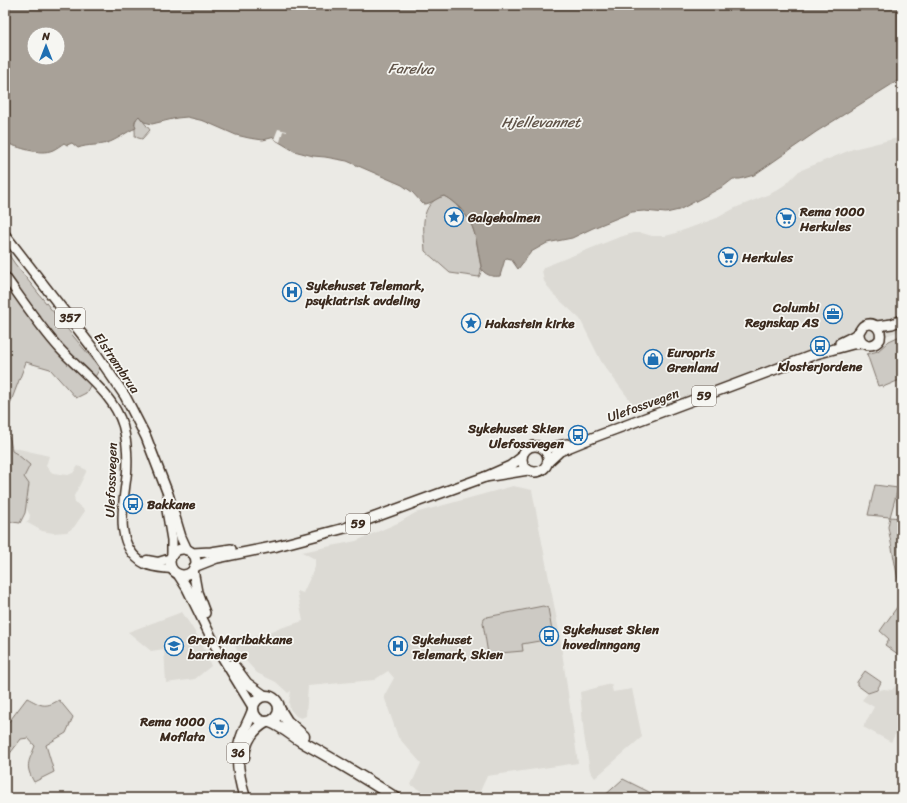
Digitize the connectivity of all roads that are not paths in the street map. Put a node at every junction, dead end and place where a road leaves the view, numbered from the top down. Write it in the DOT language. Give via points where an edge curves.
graph roads {
  1 [pos="5,235"];
  2 [pos="5,276"];
  3 [pos="902,320"];
  4 [pos="902,325"];
  5 [pos="877,326"];
  6 [pos="859,332"];
  7 [pos="880,338"];
  8 [pos="863,343"];
  9 [pos="816,354"];
  10 [pos="592,438"];
  11 [pos="544,449"];
  12 [pos="522,457"];
  13 [pos="548,462"];
  14 [pos="528,470"];
  15 [pos="161,477"];
  16 [pos="485,477"];
  17 [pos="288,543"];
  18 [pos="189,552"];
  19 [pos="136,556"];
  20 [pos="171,557"];
  21 [pos="193,569"];
  22 [pos="175,572"];
  23 [pos="265,696"];
  24 [pos="253,708"];
  25 [pos="279,708"];
  26 [pos="268,722"];
  27 [pos="329,756"];
  28 [pos="246,798"];
  29 [pos="252,798"];
  30 [pos="396,798"];
  1 -- 15 [label="main road, Elstrømbrua / 357" via="91,346 125,396 146,437"];
  2 -- 19 [label="street, Ulefossvegen" via="60,349 103,391 118,415 125,435 127,457 123,528 126,543"];
  3 -- 5 [label="main road, 59"];
  4 -- 7 [label="main road, 59"];
  5 -- 6 [label="main road, 59" via="866,324"];
  5 -- 7 [label="main road"];
  6 -- 8 [label="main road"];
  6 -- 9 [label="main road, Ulefossvegen / 59"];
  7 -- 8 [label="main road, 59" via="872,345"];
  8 -- 9 [label="main road, Ulefossvegen / 59"];
  9 -- 10 [label="main road, Ulefossvegen / 59"];
  10 -- 11 [label="main road, Ulefossvegen / 59"];
  10 -- 13 [label="main road, Ulefossvegen / 59" via="560,451"];
  11 -- 12 [label="main road, 59" via="532,446 525,450"];
  11 -- 13 [label="main road" via="549,457"];
  12 -- 14 [label="main road" via="523,465"];
  12 -- 16 [label="main road, 59"];
  13 -- 14 [label="main road, 59" via="539,472"];
  14 -- 16 [label="main road, 59"];
  15 -- 18 [label="main road, Elstrømbrua / 357" via="181,537"];
  15 -- 20 [label="main road, Elstrømbrua / 357" via="172,540"];
  16 -- 17 [label="main road, 59" via="345,528"];
  17 -- 18 [label="main road, 59"];
  17 -- 21 [label="main road, 59" via="216,558"];
  18 -- 20 [label="main road" via="179,550"];
  18 -- 21 [label="main road, 357" via="195,562"];
  19 -- 20 [label="street" via="158,562"];
  19 -- 22 [label="street, Ulefossvegen" via="144,564"];
  20 -- 22 [label="main road, 357" via="170,564"];
  21 -- 22 [label="main road" via="185,575"];
  21 -- 23 [label="main road, 357" via="197,592 212,629 247,683"];
  22 -- 24 [label="main road, 357" via="187,588 214,645"];
  23 -- 24 [label="highway, 36" via="257,700"];
  23 -- 25 [label="highway" via="275,700"];
  24 -- 26 [label="highway" via="257,719"];
  24 -- 28 [label="highway, 36" via="238,749 239,770"];
  25 -- 26 [label="highway, 36" via="278,715"];
  25 -- 27 [label="highway" via="291,725"];
  26 -- 27 [label="highway"];
  26 -- 29 [label="highway, 36" via="252,733 244,755"];
  27 -- 30 [label="highway"];
}
